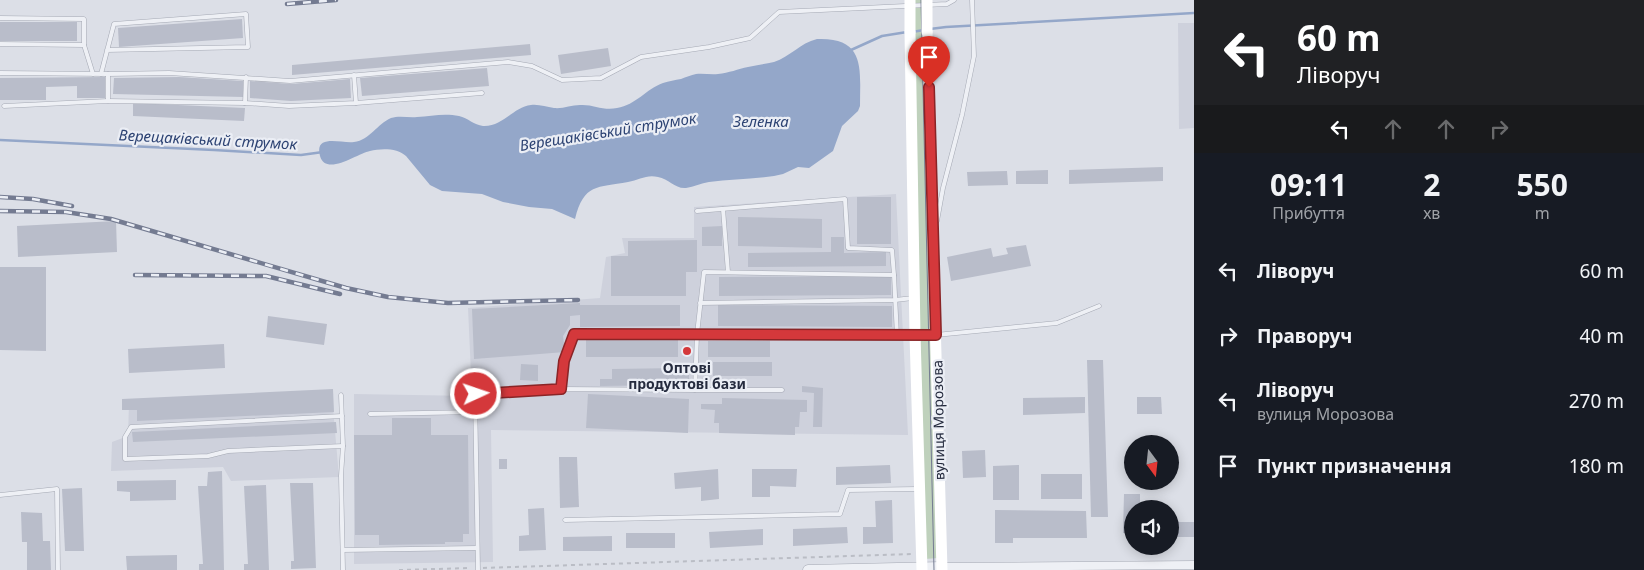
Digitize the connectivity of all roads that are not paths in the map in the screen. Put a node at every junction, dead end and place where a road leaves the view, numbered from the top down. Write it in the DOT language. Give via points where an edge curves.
graph roads {
  1 [pos="910,0"];
  2 [pos="927,0"];
  3 [pos="954,0"];
  4 [pos="972,0"];
  5 [pos="0,18"];
  6 [pos="0,44"];
  7 [pos="84,46"];
  8 [pos="107,50"];
  9 [pos="0,73"];
  10 [pos="93,74"];
  11 [pos="101,74"];
  12 [pos="108,74"];
  13 [pos="354,75"];
  14 [pos="246,77"];
  15 [pos="482,93"];
  16 [pos="108,100"];
  17 [pos="245,103"];
  18 [pos="356,103"];
  19 [pos="4,106"];
  20 [pos="723,209"];
  21 [pos="698,211"];
  22 [pos="934,233"];
  23 [pos="728,272"];
  24 [pos="894,275"];
  25 [pos="915,298"];
  26 [pos="895,300"];
  27 [pos="700,302"];
  28 [pos="1099,306"];
  29 [pos="697,334"];
  30 [pos="915,335"];
  31 [pos="936,335"];
  32 [pos="897,336"];
  33 [pos="561,389"];
  34 [pos="695,390"];
  35 [pos="782,390"];
  36 [pos="341,395"];
  37 [pos="476,412"];
  38 [pos="370,414"];
  39 [pos="342,416"];
  40 [pos="343,446"];
  41 [pos="920,489"];
  42 [pos="0,495"];
  43 [pos="565,520"];
  44 [pos="477,548"];
  45 [pos="342,550"];
  46 [pos="1194,565"];
  47 [pos="922,568"];
  48 [pos="942,568"];
  49 [pos="478,569"];
  50 [pos="58,570"];
  51 [pos="343,570"];
  52 [pos="808,570"];
  1 -- 25 [label="main road, вулиця Морозова, bridge"];
  2 -- 22 [label="main road, вулиця Морозова, bridge"];
  3 -- 13 [label="lane" via="947,4 779,12 750,38 641,57 601,78 562,80 532,66 508,62"];
  4 -- 22 [label="lane" via="974,56"];
  5 -- 7 [label="lane" via="84,19"];
  6 -- 7 [label="lane"];
  7 -- 10 [label="lane"];
  8 -- 8 [label="lane" via="248,47 246,14 114,24"];
  8 -- 11 [label="lane"];
  9 -- 10 [label="lane"];
  10 -- 11 [label="lane"];
  11 -- 12 [label="lane"];
  12 -- 14 [label="lane"];
  12 -- 16 [label="lane"];
  13 -- 14 [label="lane" via="290,81"];
  13 -- 18 [label="lane"];
  14 -- 17 [label="lane"];
  15 -- 18 [label="lane"];
  16 -- 17 [label="lane"];
  16 -- 19 [label="lane"];
  17 -- 18 [label="lane" via="289,106"];
  20 -- 21 [label="lane"];
  20 -- 23 [label="lane"];
  20 -- 24 [label="lane" via="845,199 848,248 892,250"];
  22 -- 31 [label="main road, вулиця Морозова"];
  23 -- 24 [label="lane"];
  23 -- 27 [label="lane" via="704,272"];
  24 -- 26 [label="lane"];
  25 -- 26 [label="lane"];
  25 -- 30 [label="main road, вулиця Морозова"];
  26 -- 27 [label="lane"];
  26 -- 32 [label="lane"];
  27 -- 29 [label="lane"];
  28 -- 31 [label="lane" via="1057,323"];
  29 -- 32 [label="lane"];
  29 -- 33 [label="lane" via="574,334 564,361"];
  29 -- 34 [label="lane"];
  30 -- 31 [label="lane"];
  30 -- 32 [label="lane"];
  30 -- 41 [label="main road, вулиця Морозова"];
  31 -- 48 [label="main road, вулиця Морозова"];
  33 -- 34 [label="lane"];
  33 -- 37 [label="lane" via="476,394"];
  34 -- 35 [label="lane"];
  36 -- 39 [label="lane"];
  37 -- 38 [label="lane"];
  37 -- 44 [label="lane"];
  39 -- 40 [label="lane"];
  39 -- 40 [label="lane" via="131,427 125,437 126,459"];
  40 -- 45 [label="lane"];
  41 -- 43 [label="lane" via="848,490 840,514"];
  41 -- 47 [label="main road, вулиця Морозова"];
  42 -- 50 [label="lane" via="56,489"];
  44 -- 45 [label="lane"];
  44 -- 49 [label="lane"];
  45 -- 51 [label="lane"];
  46 -- 48 [label="street"];
  47 -- 48 [label="street"];
  47 -- 52 [label="street"];
}
